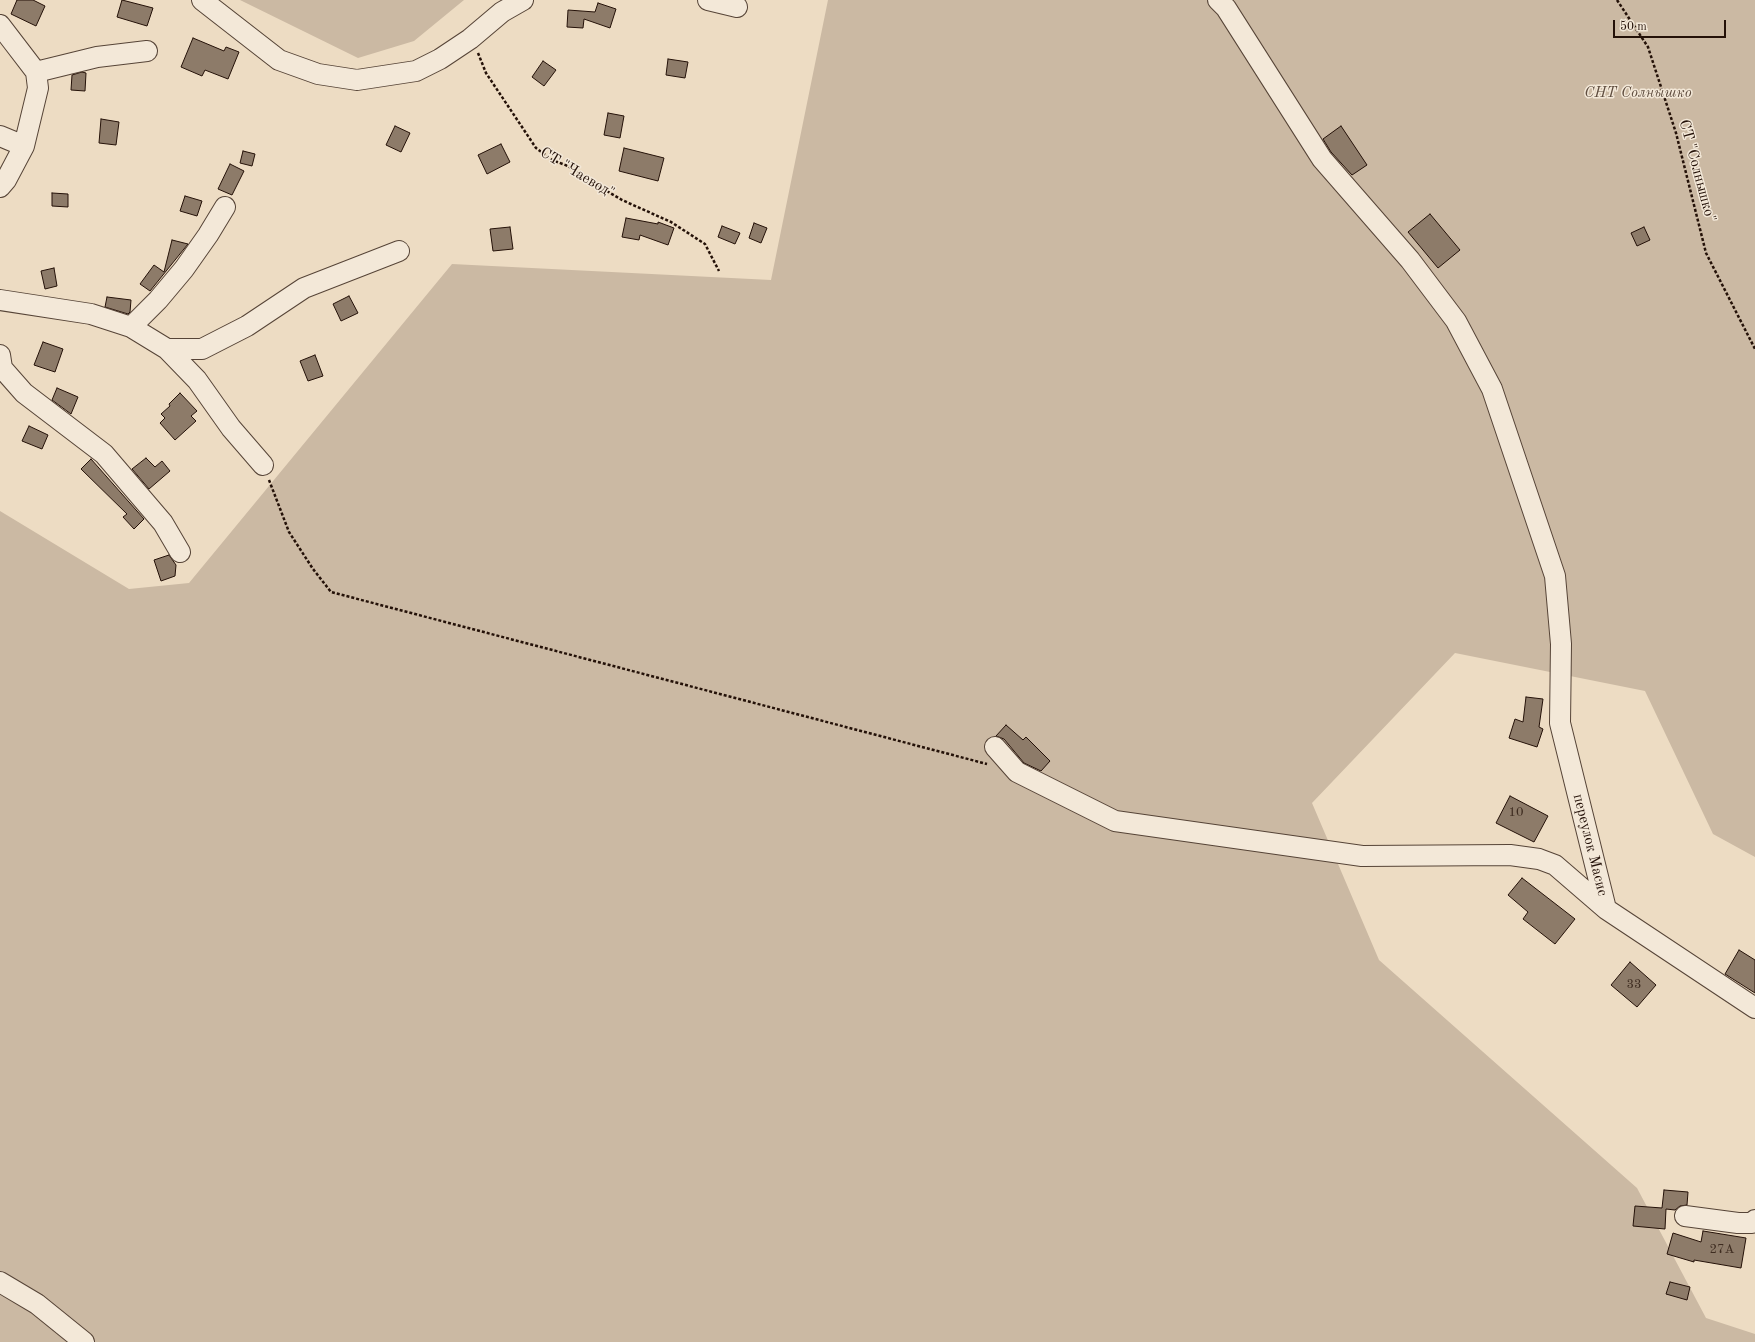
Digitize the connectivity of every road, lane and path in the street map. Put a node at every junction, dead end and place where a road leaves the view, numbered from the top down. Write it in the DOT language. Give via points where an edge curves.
graph roads {
  1 [pos="202,0"];
  2 [pos="523,0"];
  3 [pos="708,0"];
  4 [pos="1218,0"];
  5 [pos="1617,0"];
  6 [pos="737,7"];
  7 [pos="0,25"];
  8 [pos="470,39"];
  9 [pos="146,51"];
  10 [pos="36,72"];
  11 [pos="0,136"];
  12 [pos="24,146"];
  13 [pos="0,187"];
  14 [pos="225,207"];
  15 [pos="399,252"];
  16 [pos="719,271"];
  17 [pos="0,303"];
  18 [pos="131,327"];
  19 [pos="167,349"];
  20 [pos="1755,349"];
  21 [pos="0,356"];
  22 [pos="264,465"];
  23 [pos="180,552"];
  24 [pos="995,747"];
  25 [pos="1016,772"];
  26 [pos="1606,909"];
  27 [pos="1755,1008"];
  28 [pos="1685,1216"];
  29 [pos="1755,1220"];
  30 [pos="0,1282"];
  31 [pos="84,1342"];
  1 -- 8 [label="street" via="279,60 318,74 356,80 416,71"];
  2 -- 8 [label="street" via="502,12"];
  3 -- 6 [label="street"];
  4 -- 26 [label="street, переулок Масис" via="1226,8 1322,159 1410,260 1456,322 1492,390 1555,576 1561,644 1560,723"];
  5 -- 20 [label="path, СТ \"Солнышко\"" via="1648,46 1676,133 1706,253"];
  7 -- 10 [label="street"];
  8 -- 16 [label="path, СТ \"Чаевод\"" via="477,48 486,73 536,148 622,200 671,222 705,244"];
  9 -- 10 [label="street" via="97,57"];
  10 -- 12 [label="street" via="38,88"];
  11 -- 12 [label="street"];
  12 -- 13 [label="street"];
  14 -- 18 [label="street" via="184,269"];
  15 -- 19 [label="street" via="304,288 248,326 202,349"];
  17 -- 18 [label="street" via="91,314"];
  18 -- 19 [label="street"];
  19 -- 22 [label="street" via="197,380 231,428"];
  21 -- 23 [label="street" via="2,368 24,393 104,454 163,522"];
  22 -- 25 [label="path" via="289,532 331,592"];
  24 -- 25 [label="street"];
  25 -- 26 [label="street" via="1115,821 1362,856 1510,855 1538,859 1555,865"];
  26 -- 27 [label="street, переулок Масис"];
  28 -- 29 [label="street" via="1738,1223 1752,1223"];
  30 -- 31 [label="street" via="37,1304"];
}
